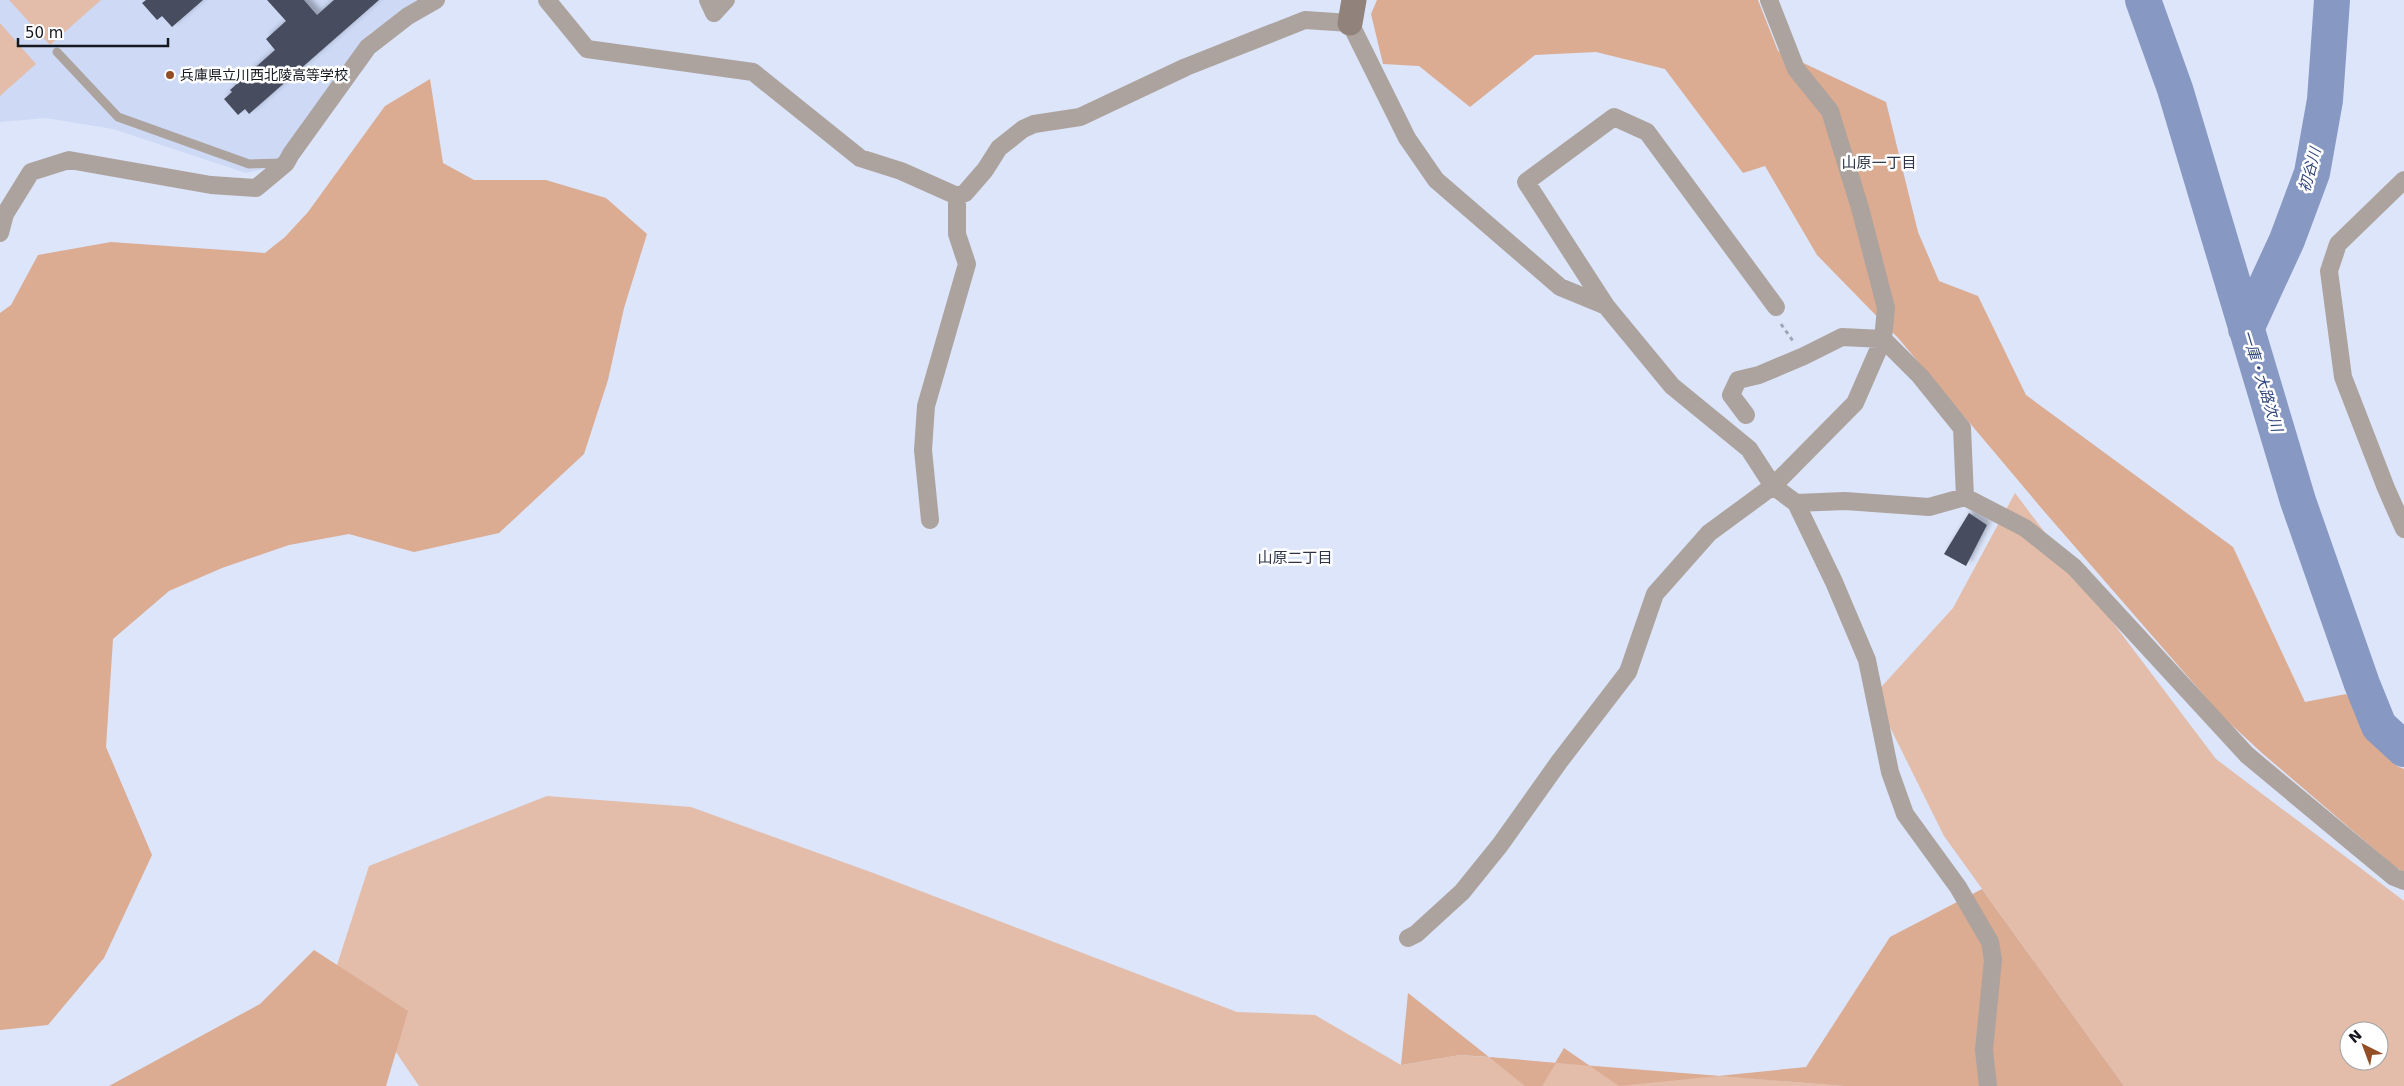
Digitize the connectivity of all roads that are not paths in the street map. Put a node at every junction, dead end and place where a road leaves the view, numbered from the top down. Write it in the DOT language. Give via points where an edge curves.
graph roads {
  1 [pos="436,0"];
  2 [pos="708,0"];
  3 [pos="726,0"];
  4 [pos="1769,0"];
  5 [pos="551,1"];
  6 [pos="1352,11"];
  7 [pos="58,52"];
  8 [pos="286,163"];
  9 [pos="2404,180"];
  10 [pos="957,196"];
  11 [pos="0,233"];
  12 [pos="1606,306"];
  13 [pos="1776,307"];
  14 [pos="1883,339"];
  15 [pos="1746,415"];
  16 [pos="1773,486"];
  17 [pos="1965,497"];
  18 [pos="1796,503"];
  19 [pos="930,520"];
  20 [pos="2404,529"];
  21 [pos="2404,882"];
  22 [pos="1408,938"];
  23 [pos="1988,1086"];
  1 -- 8 [label="street" via="408,16 368,47"];
  2 -- 3 [label="street" via="714,13"];
  4 -- 14 [label="street" via="1796,69 1830,111 1886,308"];
  5 -- 10 [label="street" via="588,49 753,72 860,158 901,171"];
  6 -- 10 [label="street" via="1305,20 1186,67 1080,117 1034,124 1023,129 999,148 965,193"];
  6 -- 12 [label="street" via="1407,138 1436,180 1560,287"];
  7 -- 8 [label="lane" via="118,117 249,164"];
  8 -- 11 [label="street" via="256,188 211,185 68,160 32,172 5,214"];
  9 -- 20 [label="street" via="2338,244 2329,271 2343,377"];
  10 -- 19 [label="street" via="957,234 967,264 926,406 924,450"];
  12 -- 13 [label="street" via="1526,182 1614,118 1647,132"];
  12 -- 16 [label="street" via="1672,386 1749,449"];
  14 -- 15 [label="street" via="1842,337 1759,375 1738,380 1731,395"];
  14 -- 16 [label="street" via="1855,403"];
  14 -- 17 [label="street" via="1920,376 1962,428"];
  16 -- 18 [label="street"];
  16 -- 22 [label="street" via="1709,533 1655,594 1628,672 1462,892"];
  17 -- 18 [label="street" via="1929,507 1845,501"];
  17 -- 21 [label="street" via="2025,528 2074,567 2247,755 2386,871"];
  18 -- 23 [label="street" via="1867,660 1890,772 1905,814 1958,886 1990,942 1994,960 1984,1050"];
}
